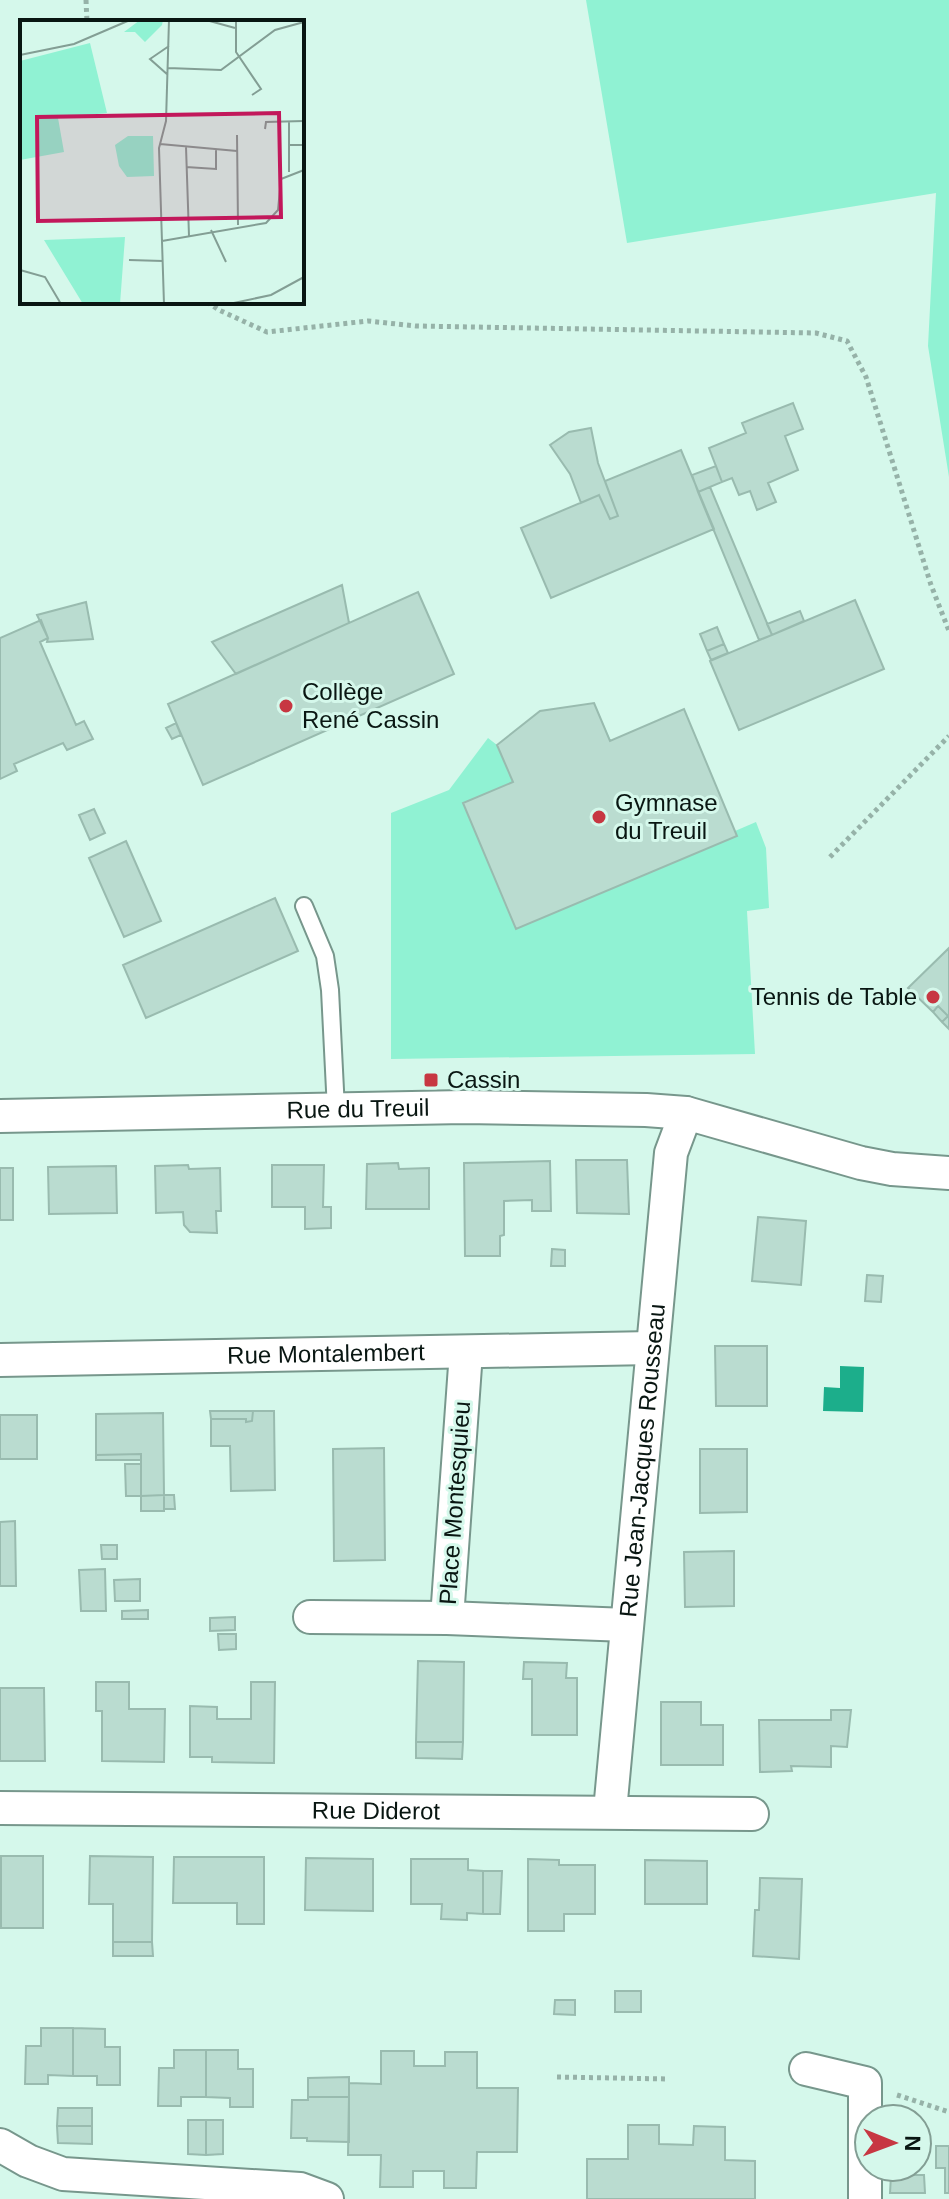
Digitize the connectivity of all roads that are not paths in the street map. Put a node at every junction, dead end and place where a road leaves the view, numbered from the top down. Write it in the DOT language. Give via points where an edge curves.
graph roads {
  1 [pos="304,906"];
  2 [pos="336,1110"];
  3 [pos="686,1113"];
  4 [pos="0,1116"];
  5 [pos="949,1173"];
  6 [pos="652,1348"];
  7 [pos="466,1352"];
  8 [pos="0,1360"];
  9 [pos="310,1617"];
  10 [pos="447,1618"];
  11 [pos="627,1625"];
  12 [pos="0,1808"];
  13 [pos="610,1811"];
  14 [pos="752,1814"];
  15 [pos="806,2069"];
  16 [pos="0,2145"];
  17 [pos="327,2199"];
  18 [pos="865,2199"];
  1 -- 2 [label="lane" via="329,979"];
  2 -- 3 [label="street, Rue du Treuil" via="464,1107"];
  2 -- 4 [label="street, Rue du Treuil"];
  3 -- 5 [label="street, Rue du Treuil" via="861,1163"];
  3 -- 6 [label="street, Rue Jean-Jacques Rousseau" via="671,1153"];
  6 -- 7 [label="street, Rue Montalembert"];
  6 -- 11 [label="street, Rue Jean-Jacques Rousseau"];
  7 -- 8 [label="street, Rue Montalembert"];
  7 -- 10 [label="street, Place Montesquieu"];
  9 -- 10 [label="street"];
  10 -- 11 [label="street, Place Montesquieu"];
  11 -- 13 [label="street, Rue Jean-Jacques Rousseau"];
  12 -- 13 [label="street, Rue Diderot"];
  13 -- 14 [label="street, Rue Diderot"];
  15 -- 18 [label="street" via="865,2083"];
  16 -- 17 [label="street" via="63,2174 300,2189"];
}
